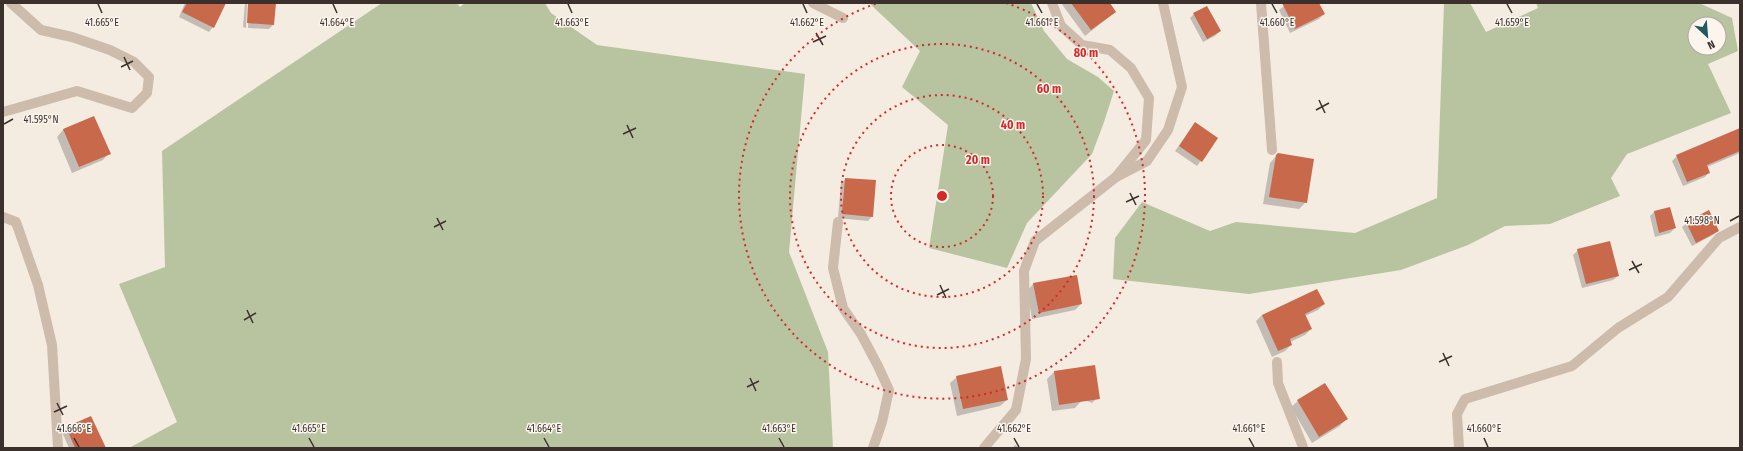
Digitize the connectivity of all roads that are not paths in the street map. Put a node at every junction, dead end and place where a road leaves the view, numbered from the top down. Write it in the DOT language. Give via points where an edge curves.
graph roads {
  1 [pos="11,3"];
  2 [pos="813,3"];
  3 [pos="1052,3"];
  4 [pos="1163,3"];
  5 [pos="1261,3"];
  6 [pos="843,18"];
  7 [pos="3,112"];
  8 [pos="1272,150"];
  9 [pos="1116,177"];
  10 [pos="3,217"];
  11 [pos="838,222"];
  12 [pos="1740,226"];
  13 [pos="1277,362"];
  14 [pos="58,448"];
  15 [pos="873,448"];
  16 [pos="984,448"];
  17 [pos="1304,448"];
  18 [pos="1459,448"];
  1 -- 7 [label="street" via="41,30 110,50 134,62 149,77 147,93 132,108 77,91"];
  2 -- 6 [label="street"];
  3 -- 9 [label="street" via="1061,26 1082,45 1110,50 1131,68 1149,98 1146,140"];
  4 -- 9 [label="street" via="1182,87 1168,130 1147,162"];
  5 -- 8 [label="street"];
  9 -- 16 [label="street" via="1034,241 1024,271 1026,359 1016,410"];
  10 -- 14 [label="street" via="16,222 38,285 50,338"];
  11 -- 15 [label="street" via="833,268 843,308 861,334 889,390"];
  12 -- 18 [label="street" via="1720,238 1668,297 1618,328 1572,366 1465,399 1457,414"];
  13 -- 17 [label="street" via="1278,383"];
}
